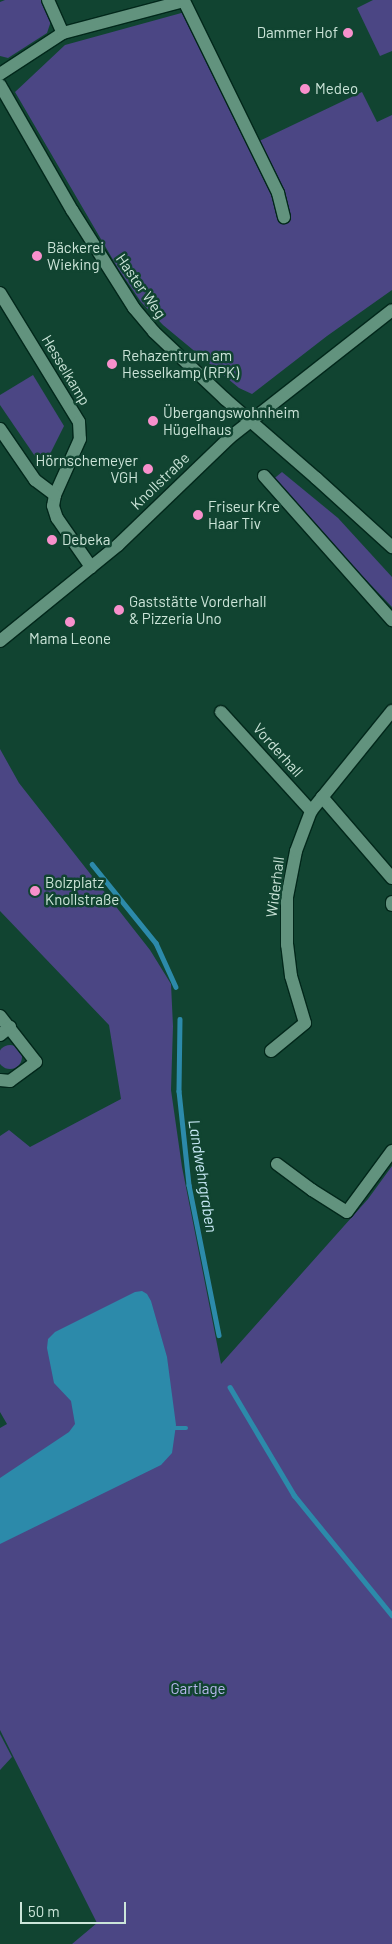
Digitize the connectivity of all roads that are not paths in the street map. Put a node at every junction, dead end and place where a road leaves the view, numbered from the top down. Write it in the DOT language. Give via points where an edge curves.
graph roads {
  1 [pos="48,0"];
  2 [pos="63,33"];
  3 [pos="0,74"];
  4 [pos="0,85"];
  5 [pos="284,217"];
  6 [pos="0,293"];
  7 [pos="392,310"];
  8 [pos="5,311"];
  9 [pos="250,420"];
  10 [pos="0,428"];
  11 [pos="264,476"];
  12 [pos="54,495"];
  13 [pos="392,547"];
  14 [pos="91,567"];
  15 [pos="392,620"];
  16 [pos="0,641"];
  17 [pos="392,711"];
  18 [pos="221,712"];
  19 [pos="322,796"];
  20 [pos="312,811"];
  21 [pos="392,878"];
  22 [pos="0,1016"];
  23 [pos="5,1031"];
  24 [pos="272,1050"];
  25 [pos="0,1080"];
  26 [pos="392,1151"];
  27 [pos="277,1164"];
  1 -- 2 [label="street"];
  2 -- 3 [label="street"];
  2 -- 5 [label="street" via="184,1 278,193"];
  4 -- 9 [label="street, Haster Weg" via="72,210 134,308 154,332"];
  6 -- 8 [label="street, Hesselkamp"];
  7 -- 9 [label="street, Knollstraße"];
  8 -- 12 [label="street, Hesselkamp" via="79,422 80,439"];
  9 -- 13 [label="street, Haster Weg"];
  9 -- 14 [label="street, Knollstraße"];
  10 -- 12 [label="street" via="35,480"];
  11 -- 15 [label="street"];
  12 -- 14 [label="street" via="57,518"];
  14 -- 16 [label="street, Knollstraße"];
  17 -- 19 [label="street, Widerhall"];
  18 -- 20 [label="street, Vorderhall"];
  19 -- 20 [label="street, Widerhall"];
  19 -- 21 [label="street"];
  20 -- 24 [label="street, Widerhall" via="290,875 286,919 291,976 305,1024"];
  22 -- 23 [label="street"];
  23 -- 25 [label="street" via="36,1062 10,1081"];
  26 -- 27 [label="street" via="347,1212"];
}
